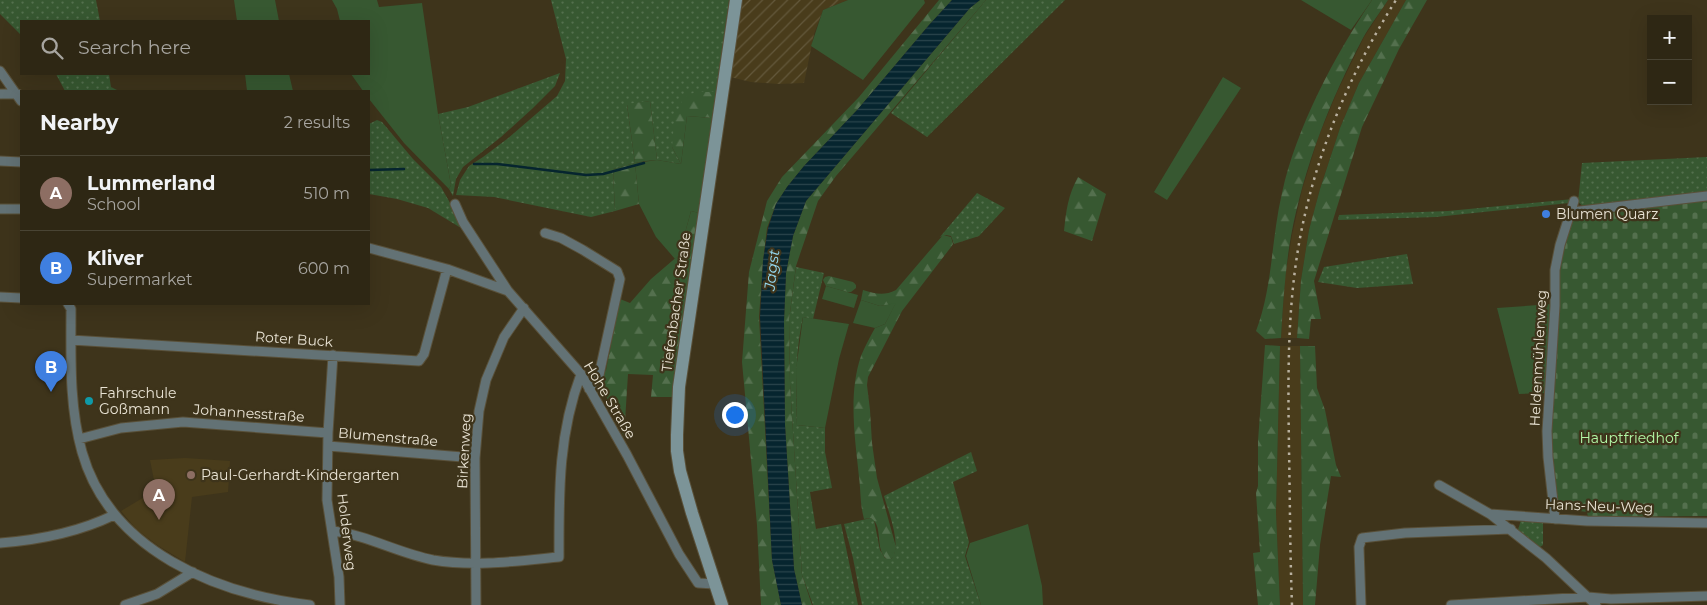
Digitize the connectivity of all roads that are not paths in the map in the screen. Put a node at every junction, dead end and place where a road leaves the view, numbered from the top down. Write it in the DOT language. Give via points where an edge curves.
graph roads {
  1 [pos="736,0"];
  2 [pos="0,71"];
  3 [pos="0,94"];
  4 [pos="20,98"];
  5 [pos="0,161"];
  6 [pos="20,162"];
  7 [pos="1707,196"];
  8 [pos="1574,201"];
  9 [pos="455,204"];
  10 [pos="0,209"];
  11 [pos="20,209"];
  12 [pos="1572,212"];
  13 [pos="545,234"];
  14 [pos="370,248"];
  15 [pos="447,269"];
  16 [pos="508,291"];
  17 [pos="0,297"];
  18 [pos="20,298"];
  19 [pos="69,305"];
  20 [pos="524,308"];
  21 [pos="71,340"];
  22 [pos="333,356"];
  23 [pos="581,374"];
  24 [pos="590,389"];
  25 [pos="328,433"];
  26 [pos="79,439"];
  27 [pos="328,446"];
  28 [pos="475,458"];
  29 [pos="1439,485"];
  30 [pos="1490,514"];
  31 [pos="114,515"];
  32 [pos="1555,519"];
  33 [pos="1707,523"];
  34 [pos="1511,529"];
  35 [pos="333,531"];
  36 [pos="0,543"];
  37 [pos="476,564"];
  38 [pos="192,572"];
  39 [pos="714,584"];
  40 [pos="1707,596"];
  41 [pos="1588,597"];
  42 [pos="1680,601"];
  43 [pos="1542,603"];
  44 [pos="294,604"];
  45 [pos="125,605"];
  46 [pos="310,605"];
  47 [pos="340,605"];
  48 [pos="476,605"];
  49 [pos="722,605"];
  50 [pos="1361,605"];
  51 [pos="1451,605"];
  52 [pos="1596,605"];
  1 -- 39 [label="main road, Tiefenbacher Straße" via="677,420 680,471"];
  2 -- 4 [label="street"];
  3 -- 4 [label="street"];
  5 -- 6 [label="street"];
  7 -- 12 [label="street"];
  8 -- 12 [label="street, Heldenmühlenweg"];
  9 -- 16 [label="street, Hohe Straße" via="463,222"];
  10 -- 11 [label="street"];
  12 -- 32 [label="street, Heldenmühlenweg" via="1555,270 1547,431"];
  13 -- 24 [label="street" via="562,238 583,250 617,271 620,279 599,374"];
  14 -- 15 [label="street"];
  15 -- 16 [label="street"];
  15 -- 22 [label="street, Roter Buck" via="424,354 419,360"];
  16 -- 20 [label="street, Hohe Straße"];
  17 -- 18 [label="street"];
  19 -- 21 [label="street"];
  20 -- 23 [label="street, Hohe Straße"];
  20 -- 28 [label="street, Birkenweg" via="504,337 486,380"];
  21 -- 22 [label="street, Roter Buck"];
  21 -- 26 [label="street" via="72,400"];
  22 -- 25 [label="street, Holderweg"];
  23 -- 24 [label="street, Hohe Straße"];
  23 -- 37 [label="street" via="571,400 560,467 560,557"];
  24 -- 39 [label="street, Hohe Straße" via="679,554 698,583"];
  25 -- 26 [label="street, Johannesstraße" via="183,422 121,428"];
  25 -- 27 [label="street, Holderweg"];
  26 -- 31 [label="street" via="91,477"];
  27 -- 28 [label="street, Blumenstraße"];
  27 -- 35 [label="street, Holderweg" via="327,500"];
  28 -- 37 [label="street, Birkenweg"];
  29 -- 30 [label="street"];
  30 -- 32 [label="street, Hans-Neu-Weg"];
  30 -- 34 [label="street"];
  31 -- 36 [label="street" via="73,531"];
  31 -- 38 [label="street" via="131,534"];
  32 -- 33 [label="street, Hans-Neu-Weg"];
  34 -- 41 [label="street"];
  34 -- 50 [label="street" via="1362,538 1359,547"];
  35 -- 37 [label="street" via="351,533 407,554"];
  35 -- 47 [label="street, Holderweg"];
  37 -- 48 [label="street, Birkenweg"];
  38 -- 44 [label="street" via="225,586"];
  38 -- 45 [label="street" via="157,594"];
  39 -- 49 [label="main road, Tiefenbacher Straße"];
  40 -- 42 [label="street"];
  41 -- 42 [label="street"];
  41 -- 43 [label="street"];
  41 -- 52 [label="street"];
  43 -- 51 [label="street"];
  44 -- 46 [label="street"];
}
